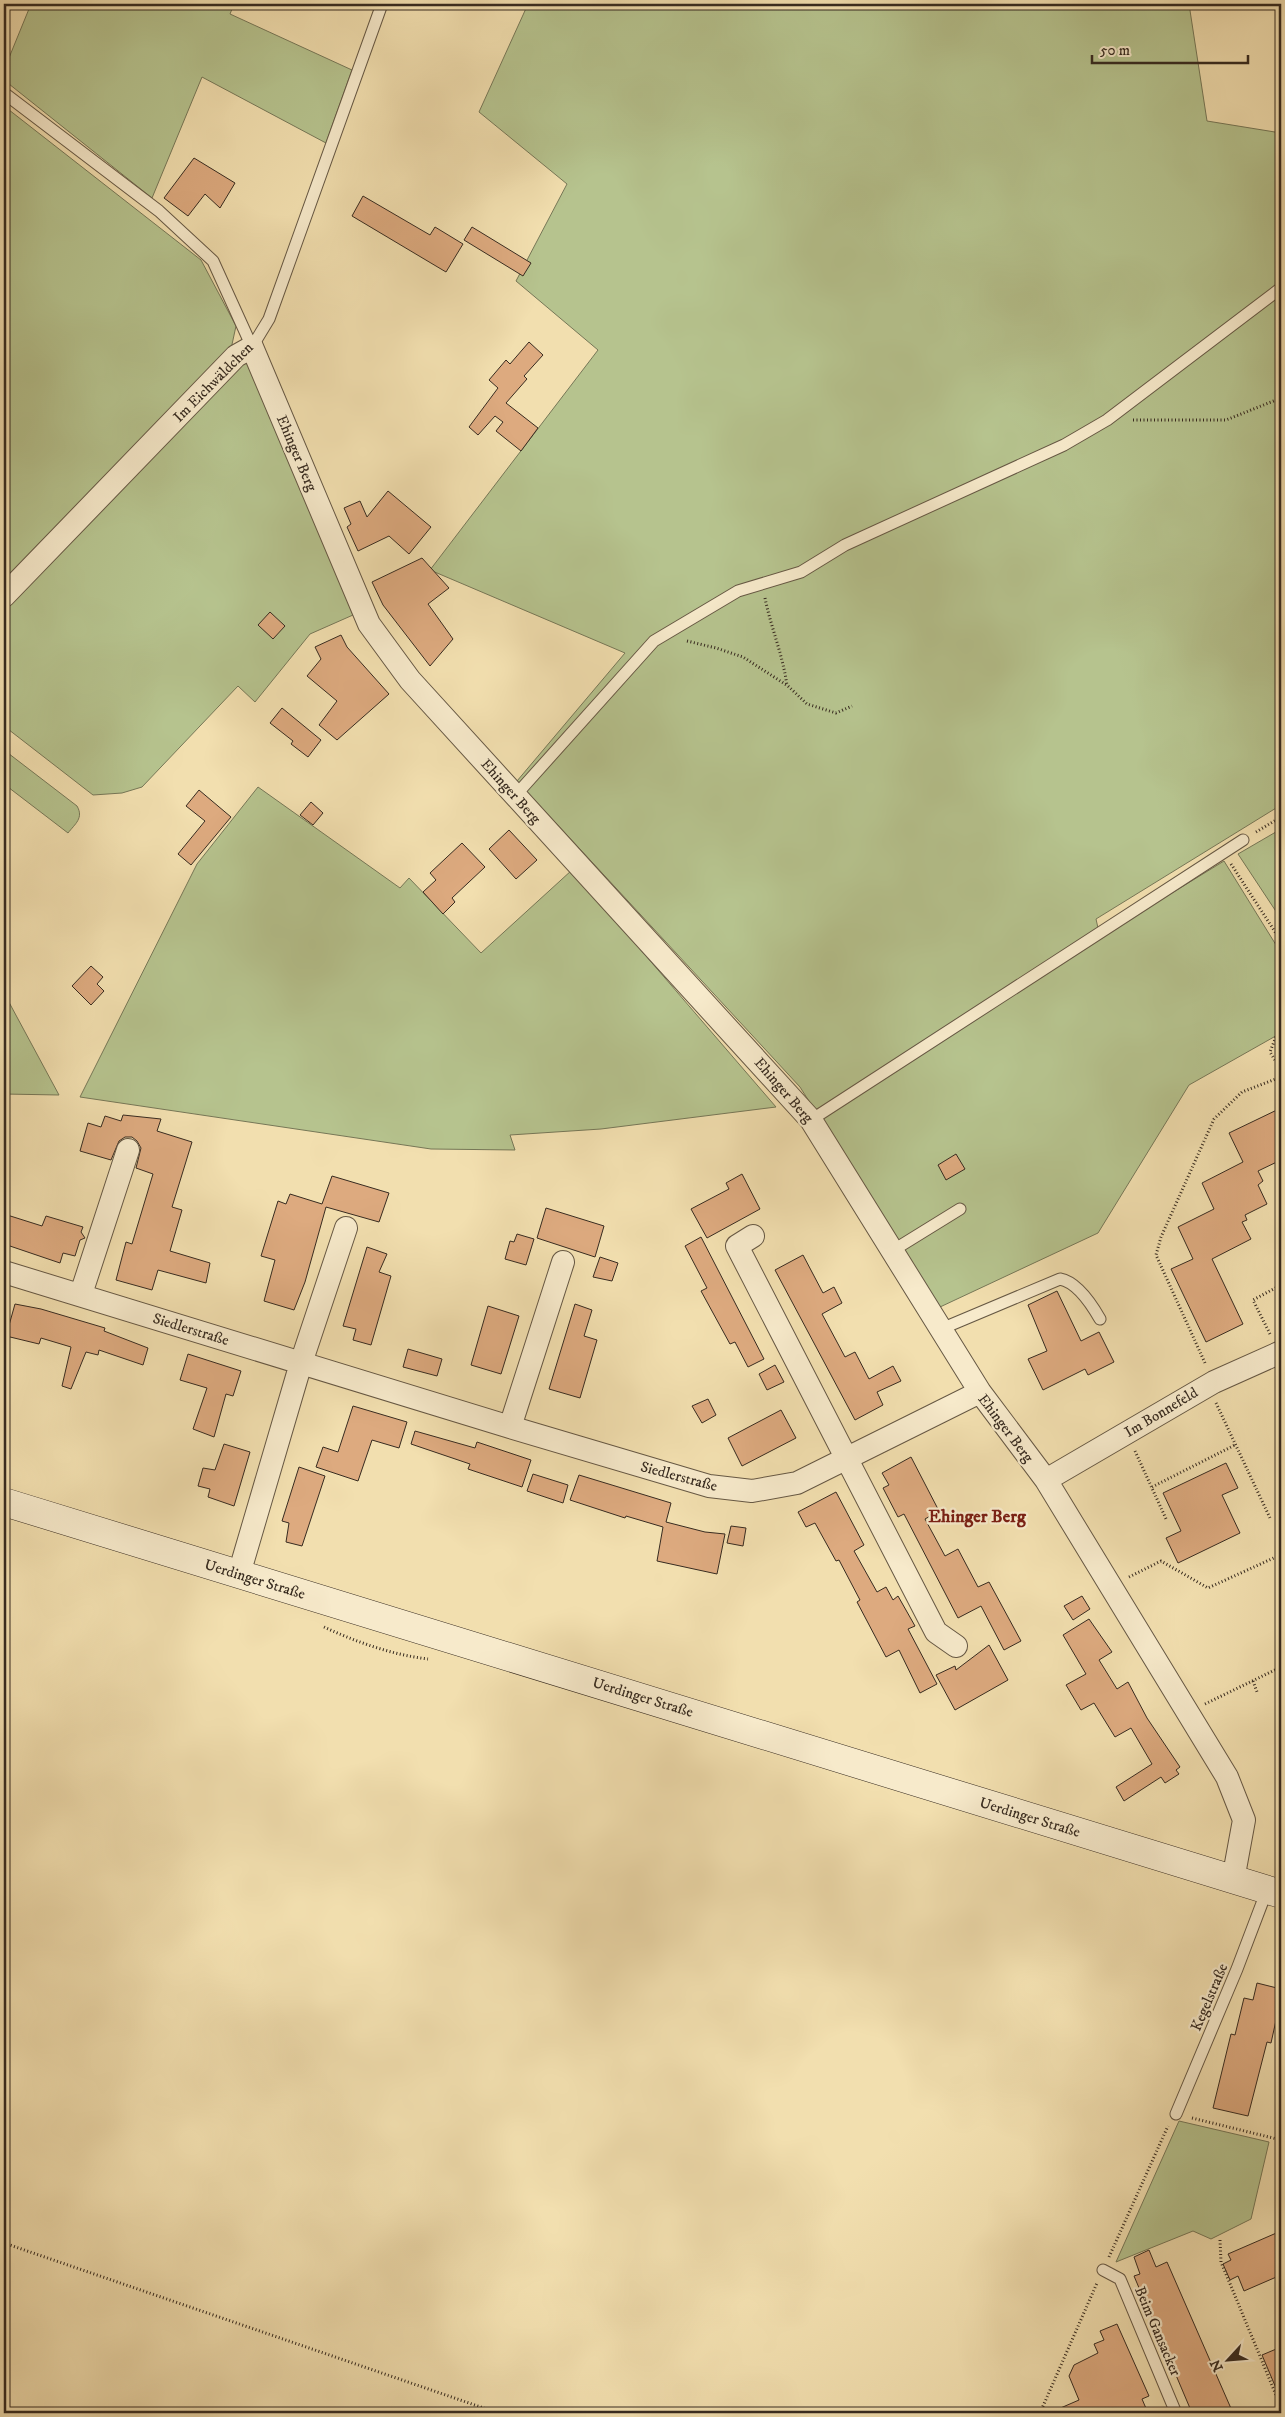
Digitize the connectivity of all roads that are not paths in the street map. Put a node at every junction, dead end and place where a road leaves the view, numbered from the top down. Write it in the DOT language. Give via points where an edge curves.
graph roads {
  1 [pos="382,4"];
  2 [pos="4,93"];
  3 [pos="1281,288"];
  4 [pos="252,347"];
  5 [pos="4,596"];
  6 [pos="515,796"];
  7 [pos="1243,840"];
  8 [pos="811,1120"];
  9 [pos="128,1150"];
  10 [pos="960,1209"];
  11 [pos="346,1228"];
  12 [pos="753,1236"];
  13 [pos="892,1251"];
  14 [pos="563,1262"];
  15 [pos="4,1272"];
  16 [pos="81,1294"];
  17 [pos="1100,1319"];
  18 [pos="941,1329"];
  19 [pos="1280,1352"];
  20 [pos="301,1363"];
  21 [pos="980,1392"];
  22 [pos="510,1427"];
  23 [pos="847,1459"];
  24 [pos="1046,1480"];
  25 [pos="4,1502"];
  26 [pos="239,1574"];
  27 [pos="956,1646"];
  28 [pos="1233,1880"];
  29 [pos="1274,1892"];
  30 [pos="1176,2114"];
  31 [pos="1103,2270"];
  32 [pos="1176,2413"];
  1 -- 4 [label="lane, Im Eichwäldchen" via="276,301"];
  2 -- 4 [label="lane" via="159,211 213,261"];
  3 -- 6 [label="lane" via="1107,420 1064,445 845,544 801,572 738,591 654,641"];
  4 -- 5 [label="street, Im Eichwäldchen" via="236,356"];
  4 -- 6 [label="street, Ehinger Berg" via="369,624 410,680"];
  6 -- 8 [label="street, Ehinger Berg"];
  7 -- 8 [label="lane"];
  8 -- 13 [label="street, Ehinger Berg"];
  9 -- 16 [label="street"];
  10 -- 13 [label="lane"];
  11 -- 20 [label="street"];
  12 -- 23 [label="street" via="737,1246"];
  13 -- 18 [label="street, Ehinger Berg"];
  14 -- 22 [label="street"];
  15 -- 16 [label="street, Siedlerstraße"];
  16 -- 20 [label="street, Siedlerstraße"];
  17 -- 18 [label="lane" via="1068,1280 1060,1279"];
  18 -- 21 [label="street, Ehinger Berg"];
  19 -- 24 [label="street, Im Bonnefeld" via="1211,1383"];
  20 -- 22 [label="street, Siedlerstraße"];
  20 -- 26 [label="street"];
  21 -- 23 [label="street, Siedlerstraße"];
  21 -- 24 [label="street, Ehinger Berg"];
  22 -- 23 [label="street, Siedlerstraße" via="709,1486 752,1491 797,1483"];
  23 -- 27 [label="street" via="936,1632"];
  24 -- 28 [label="street, Ehinger Berg" via="1227,1776 1244,1820"];
  25 -- 26 [label="main road, Uerdinger Straße"];
  26 -- 28 [label="main road, Uerdinger Straße"];
  28 -- 29 [label="main road, Uerdinger Straße"];
  29 -- 30 [label="lane, Kegelstraße" via="1237,1969"];
  31 -- 32 [label="lane, Beim Gansacker" via="1120,2279"];
}
